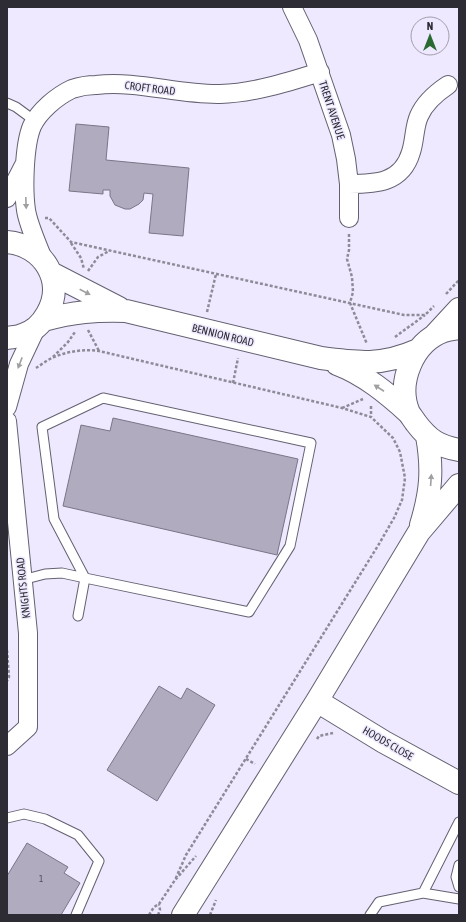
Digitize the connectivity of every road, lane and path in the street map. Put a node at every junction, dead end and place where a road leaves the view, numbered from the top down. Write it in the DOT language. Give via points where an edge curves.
graph roads {
  1 [pos="292,7"];
  2 [pos="320,72"];
  3 [pos="448,85"];
  4 [pos="7,103"];
  5 [pos="36,121"];
  6 [pos="25,164"];
  7 [pos="349,184"];
  8 [pos="7,198"];
  9 [pos="28,215"];
  10 [pos="349,218"];
  11 [pos="7,242"];
  12 [pos="71,242"];
  13 [pos="47,266"];
  14 [pos="216,274"];
  15 [pos="86,275"];
  16 [pos="459,280"];
  17 [pos="454,285"];
  18 [pos="459,290"];
  19 [pos="452,302"];
  20 [pos="350,303"];
  21 [pos="435,305"];
  22 [pos="126,311"];
  23 [pos="425,315"];
  24 [pos="40,324"];
  25 [pos="459,328"];
  26 [pos="203,330"];
  27 [pos="76,331"];
  28 [pos="434,336"];
  29 [pos="7,338"];
  30 [pos="393,338"];
  31 [pos="242,339"];
  32 [pos="418,350"];
  33 [pos="53,357"];
  34 [pos="321,358"];
  35 [pos="16,373"];
  36 [pos="233,383"];
  37 [pos="363,398"];
  38 [pos="371,400"];
  39 [pos="371,405"];
  40 [pos="7,406"];
  41 [pos="342,408"];
  42 [pos="377,409"];
  43 [pos="409,413"];
  44 [pos="371,417"];
  45 [pos="7,421"];
  46 [pos="427,436"];
  47 [pos="459,450"];
  48 [pos="459,485"];
  49 [pos="419,532"];
  50 [pos="85,578"];
  51 [pos="22,580"];
  52 [pos="78,616"];
  53 [pos="7,650"];
  54 [pos="7,681"];
  55 [pos="317,701"];
  56 [pos="339,731"];
  57 [pos="314,742"];
  58 [pos="7,746"];
  59 [pos="246,759"];
  60 [pos="260,759"];
  61 [pos="459,783"];
  62 [pos="7,818"];
  63 [pos="459,822"];
  64 [pos="201,851"];
  65 [pos="459,865"];
  66 [pos="175,880"];
  67 [pos="459,887"];
  68 [pos="423,893"];
  69 [pos="219,895"];
  70 [pos="459,899"];
  71 [pos="159,904"];
  72 [pos="76,915"];
  73 [pos="149,915"];
  74 [pos="158,915"];
  75 [pos="183,915"];
  76 [pos="210,915"];
  77 [pos="370,915"];
  1 -- 2 [label="street, TRENT AVENUE"];
  2 -- 5 [label="street, CROFT ROAD" via="243,92 220,94 124,84 96,84 72,89 42,111"];
  2 -- 7 [label="street, TRENT AVENUE" via="341,135"];
  3 -- 7 [label="street" via="426,104 419,116 406,165 386,181"];
  4 -- 5 [label="lane"];
  5 -- 6 [label="street, CROFT ROAD" via="32,126"];
  6 -- 8 [label="street, CROFT ROAD"];
  6 -- 9 [label="street, CROFT ROAD, one-way"];
  7 -- 10 [label="street, TRENT AVENUE"];
  9 -- 12 [label="path" via="49,218"];
  9 -- 13 [label="street, CROFT ROAD"];
  10 -- 20 [label="path" via="347,259 353,292"];
  11 -- 13 [label="street, BENNION ROAD" via="32,250"];
  12 -- 14 [label="path"];
  12 -- 15 [label="path" via="81,258"];
  13 -- 22 [label="street, BENNION ROAD, one-way" via="81,289"];
  13 -- 24 [label="street" via="54,288 52,306"];
  14 -- 20 [label="path"];
  14 -- 26 [label="path"];
  16 -- 17 [label="path"];
  17 -- 18 [label="path"];
  17 -- 19 [label="path"];
  19 -- 28 [label="street"];
  20 -- 23 [label="path" via="404,315"];
  21 -- 23 [label="path"];
  22 -- 24 [label="street, BENNION ROAD" via="101,310 66,314"];
  22 -- 26 [label="street, BENNION ROAD"];
  23 -- 30 [label="path"];
  24 -- 29 [label="street, BENNION ROAD" via="22,336"];
  24 -- 35 [label="street, one-way" via="26,348"];
  25 -- 28 [label="street"];
  26 -- 31 [label="street, BENNION ROAD"];
  27 -- 33 [label="path"];
  28 -- 32 [label="street"];
  31 -- 34 [label="street, BENNION ROAD"];
  31 -- 36 [label="path"];
  32 -- 34 [label="street, BENNION ROAD" via="388,361"];
  32 -- 43 [label="street" via="408,369 404,392"];
  33 -- 35 [label="path" via="30,372"];
  33 -- 36 [label="path" via="77,351 100,351"];
  43 -- 34 [label="street, BENNION ROAD, one-way" via="390,395 373,384 340,365"];
  35 -- 40 [label="street"];
  36 -- 41 [label="path"];
  37 -- 41 [label="path"];
  38 -- 39 [label="path"];
  39 -- 42 [label="path"];
  39 -- 44 [label="path"];
  41 -- 44 [label="path"];
  43 -- 46 [label="street, BENNION ROAD"];
  44 -- 59 [label="path" via="393,438 400,452 405,478 402,500 379,544"];
  45 -- 51 [label="street, KNIGHTS ROAD"];
  46 -- 47 [label="street" via="445,447"];
  49 -- 46 [label="street, one-way" via="428,503 431,477"];
  48 -- 49 [label="street"];
  49 -- 55 [label="street"];
  50 -- 50 [label="lane" via="54,519 42,427 103,398 312,443 290,546 249,612"];
  50 -- 51 [label="lane" via="56,573"];
  50 -- 52 [label="lane"];
  51 -- 58 [label="street, KNIGHTS ROAD" via="28,632 28,727"];
  53 -- 54 [label="path"];
  55 -- 61 [label="street, HOODS CLOSE" via="384,742"];
  55 -- 75 [label="street"];
  56 -- 57 [label="path" via="319,736"];
  59 -- 60 [label="path" via="256,765"];
  59 -- 66 [label="path" via="186,855"];
  62 -- 72 [label="lane" via="24,814 45,819 78,834 99,861"];
  63 -- 68 [label="lane"];
  64 -- 66 [label="path"];
  65 -- 67 [label="lane" via="456,877"];
  66 -- 71 [label="path"];
  68 -- 70 [label="lane"];
  68 -- 77 [label="lane" via="379,902"];
  69 -- 76 [label="path"];
  71 -- 73 [label="path"];
  71 -- 74 [label="path"];
}
